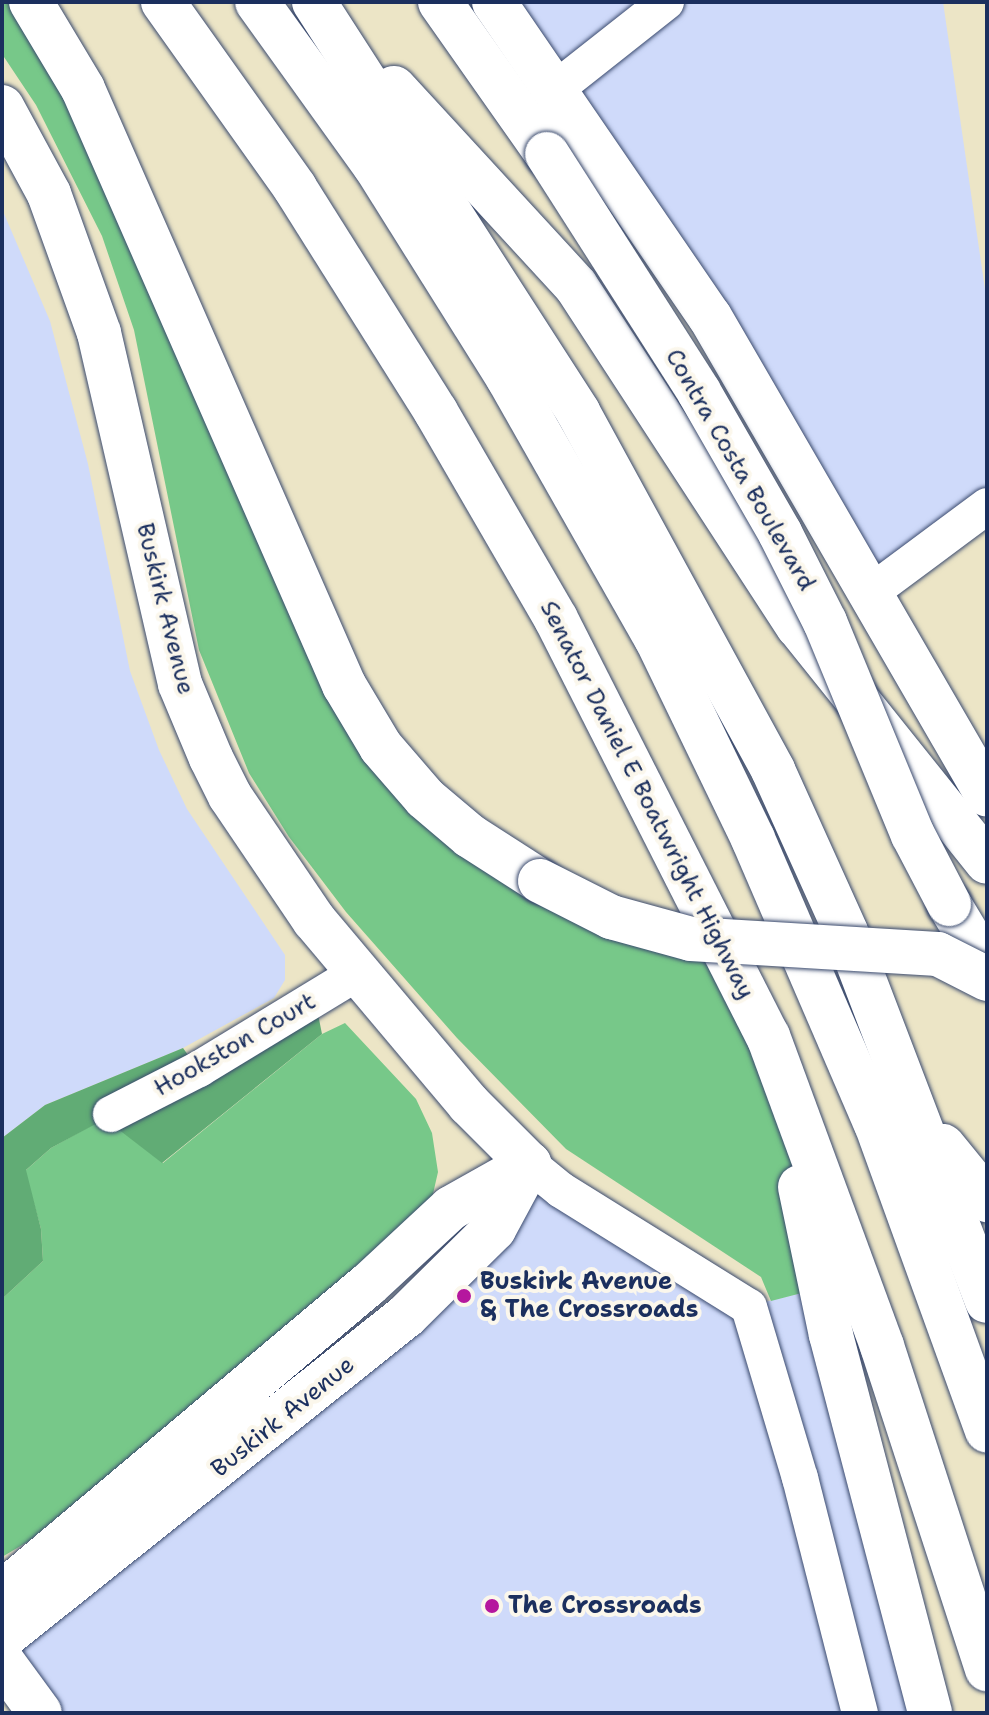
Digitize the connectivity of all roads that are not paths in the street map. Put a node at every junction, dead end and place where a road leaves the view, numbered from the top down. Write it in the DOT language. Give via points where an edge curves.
graph roads {
  1 [pos="31,2"];
  2 [pos="163,2"];
  3 [pos="257,2"];
  4 [pos="314,2"];
  5 [pos="440,2"];
  6 [pos="494,2"];
  7 [pos="666,2"];
  8 [pos="557,88"];
  9 [pos="8,128"];
  10 [pos="987,506"];
  11 [pos="870,593"];
  12 [pos="987,795"];
  13 [pos="987,862"];
  14 [pos="987,967"];
  15 [pos="357,973"];
  16 [pos="987,979"];
  17 [pos="768,1036"];
  18 [pos="111,1114"];
  19 [pos="921,1118"];
  20 [pos="529,1164"];
  21 [pos="987,1200"];
  22 [pos="987,1301"];
  23 [pos="987,1431"];
  24 [pos="2,1593"];
  25 [pos="2,1638"];
  26 [pos="2,1661"];
  27 [pos="987,1669"];
  28 [pos="40,1713"];
  29 [pos="860,1713"];
  30 [pos="930,1713"];
  1 -- 16 [label="main road, bridge" via="83,89 344,685 381,747 425,798 470,836 540,881 611,917 691,939 938,954"];
  2 -- 17 [label="main road, Senator Daniel E Boatwright Highway" via="295,188 436,412 556,619"];
  3 -- 23 [label="main road" via="375,166 500,365 656,638 753,839 876,1124"];
  4 -- 13 [label="main road" via="576,286 798,626"];
  4 -- 19 [label="main road" via="586,426 773,770"];
  5 -- 14 [label="main road, Contra Costa Boulevard, bridge" via="547,154 683,366 780,533 825,622 913,835"];
  6 -- 8 [label="main road, Contra Costa Boulevard"];
  7 -- 8 [label="street"];
  8 -- 11 [label="main road, Contra Costa Boulevard" via="710,317"];
  9 -- 15 [label="main road, Buskirk Avenue" via="49,194 99,333 180,684 230,796 278,870"];
  10 -- 11 [label="street"];
  11 -- 12 [label="main road, Contra Costa Boulevard"];
  15 -- 18 [label="street, Hookston Court" via="199,1069"];
  15 -- 20 [label="main road, Buskirk Avenue" via="469,1104"];
  17 -- 27 [label="main road, Senator Daniel E Boatwright Highway" via="882,1346"];
  17 -- 30 [label="main road" via="831,1335"];
  19 -- 21 [label="main road"];
  19 -- 22 [label="main road"];
  20 -- 24 [label="main road, Buskirk Avenue" via="451,1208 356,1295"];
  20 -- 25 [label="main road, Buskirk Avenue" via="494,1229 406,1316"];
  20 -- 29 [label="street" via="561,1190 749,1307 800,1478"];
  26 -- 28 [label="main road"];
}
